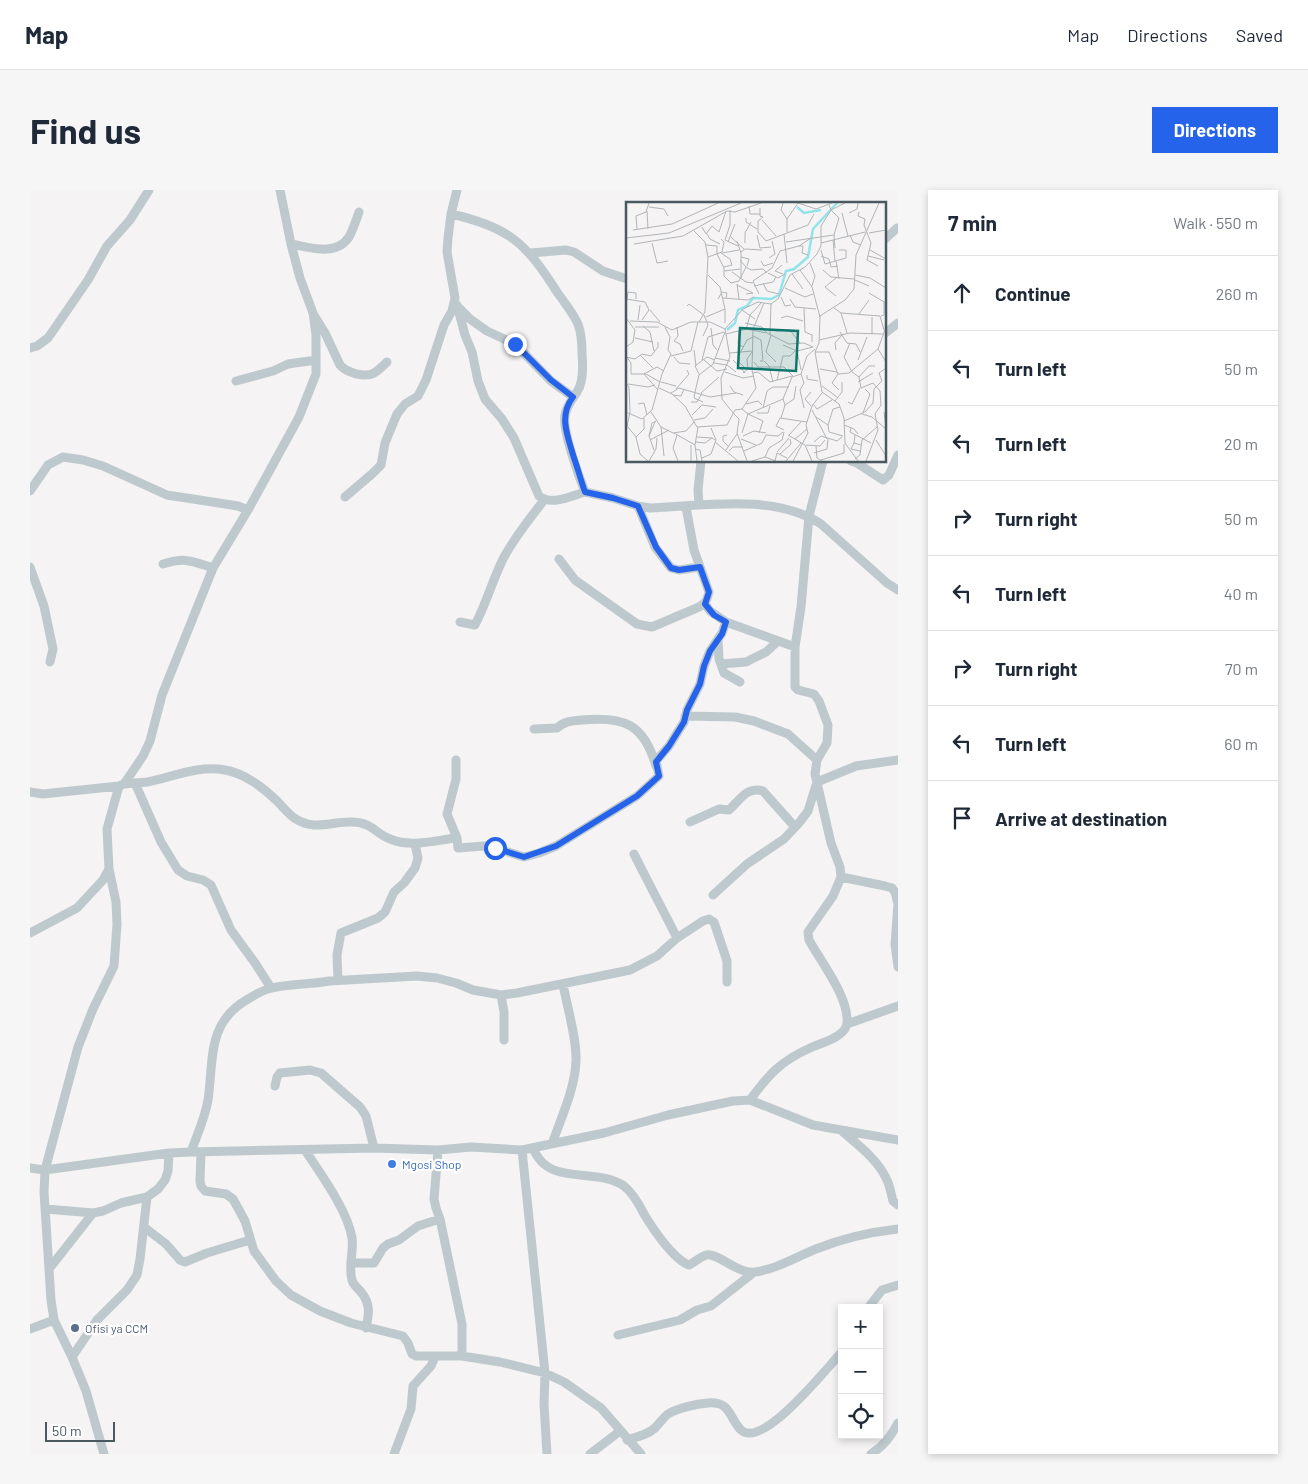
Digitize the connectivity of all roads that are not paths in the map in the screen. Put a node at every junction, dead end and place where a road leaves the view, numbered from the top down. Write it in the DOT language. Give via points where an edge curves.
graph roads {
  1 [pos="149,190"];
  2 [pos="280,190"];
  3 [pos="457,190"];
  4 [pos="359,212"];
  5 [pos="451,214"];
  6 [pos="897,228"];
  7 [pos="886,238"];
  8 [pos="291,244"];
  9 [pos="531,254"];
  10 [pos="626,279"];
  11 [pos="455,304"];
  12 [pos="313,313"];
  13 [pos="898,323"];
  14 [pos="886,332"];
  15 [pos="30,348"];
  16 [pos="316,360"];
  17 [pos="387,362"];
  18 [pos="236,381"];
  19 [pos="573,397"];
  20 [pos="898,455"];
  21 [pos="701,462"];
  22 [pos="823,462"];
  23 [pos="854,462"];
  24 [pos="30,491"];
  25 [pos="585,492"];
  26 [pos="344,497"];
  27 [pos="544,500"];
  28 [pos="699,505"];
  29 [pos="638,506"];
  30 [pos="686,507"];
  31 [pos="248,510"];
  32 [pos="809,516"];
  33 [pos="558,559"];
  34 [pos="163,564"];
  35 [pos="30,567"];
  36 [pos="700,567"];
  37 [pos="213,568"];
  38 [pos="898,590"];
  39 [pos="705,604"];
  40 [pos="460,622"];
  41 [pos="726,622"];
  42 [pos="718,640"];
  43 [pos="778,642"];
  44 [pos="795,647"];
  45 [pos="50,662"];
  46 [pos="720,664"];
  47 [pos="740,682"];
  48 [pos="685,716"];
  49 [pos="534,729"];
  50 [pos="456,760"];
  51 [pos="817,760"];
  52 [pos="898,760"];
  53 [pos="659,776"];
  54 [pos="817,782"];
  55 [pos="135,783"];
  56 [pos="122,785"];
  57 [pos="30,792"];
  58 [pos="690,822"];
  59 [pos="795,828"];
  60 [pos="457,838"];
  61 [pos="415,844"];
  62 [pos="634,854"];
  63 [pos="109,869"];
  64 [pos="841,877"];
  65 [pos="713,895"];
  66 [pos="30,933"];
  67 [pos="677,938"];
  68 [pos="898,967"];
  69 [pos="338,980"];
  70 [pos="727,982"];
  71 [pos="563,984"];
  72 [pos="271,988"];
  73 [pos="501,995"];
  74 [pos="898,1006"];
  75 [pos="847,1024"];
  76 [pos="504,1040"];
  77 [pos="275,1086"];
  78 [pos="750,1100"];
  79 [pos="841,1130"];
  80 [pos="898,1140"];
  81 [pos="552,1144"];
  82 [pos="374,1148"];
  83 [pos="533,1149"];
  84 [pos="306,1150"];
  85 [pos="438,1150"];
  86 [pos="522,1150"];
  87 [pos="191,1152"];
  88 [pos="201,1152"];
  89 [pos="169,1153"];
  90 [pos="30,1168"];
  91 [pos="45,1170"];
  92 [pos="147,1197"];
  93 [pos="898,1205"];
  94 [pos="46,1209"];
  95 [pos="94,1212"];
  96 [pos="440,1219"];
  97 [pos="144,1227"];
  98 [pos="898,1231"];
  99 [pos="250,1240"];
  100 [pos="351,1263"];
  101 [pos="50,1269"];
  102 [pos="753,1273"];
  103 [pos="898,1284"];
  104 [pos="870,1304"];
  105 [pos="54,1320"];
  106 [pos="366,1328"];
  107 [pos="30,1329"];
  108 [pos="618,1335"];
  109 [pos="462,1356"];
  110 [pos="838,1356"];
  111 [pos="72,1357"];
  112 [pos="435,1358"];
  113 [pos="545,1373"];
  114 [pos="898,1423"];
  115 [pos="620,1431"];
  116 [pos="627,1440"];
  117 [pos="104,1454"];
  118 [pos="394,1454"];
  119 [pos="547,1454"];
  120 [pos="590,1454"];
  121 [pos="641,1454"];
  122 [pos="871,1454"];
  1 -- 15 [label="street" via="130,220 107,246 48,338"];
  2 -- 8 [label="street"];
  3 -- 5 [label="street"];
  4 -- 8 [label="street" via="349,237 336,248"];
  5 -- 9 [label="street" via="479,220 501,230"];
  5 -- 11 [label="street" via="447,252"];
  6 -- 7 [label="street"];
  8 -- 12 [label="street"];
  9 -- 10 [label="street" via="574,252 603,271"];
  9 -- 19 [label="street" via="579,325 581,376"];
  11 -- 19 [label="street" via="487,331 515,344"];
  11 -- 26 [label="street" via="418,396 397,414 385,443 381,465"];
  11 -- 27 [label="street" via="485,399 514,438 538,496"];
  12 -- 16 [label="street"];
  12 -- 17 [label="street" via="344,369 374,373"];
  13 -- 14 [label="street"];
  16 -- 18 [label="street" via="288,364"];
  16 -- 31 [label="street" via="316,374 299,417"];
  19 -- 25 [label="street" via="564,417 567,437"];
  20 -- 23 [label="street" via="883,480"];
  21 -- 28 [label="street"];
  22 -- 32 [label="street"];
  24 -- 31 [label="street" via="48,466 63,457 103,466 167,495"];
  25 -- 27 [label="street" via="553,501"];
  25 -- 29 [label="street"];
  27 -- 40 [label="street" via="512,544 475,625"];
  28 -- 30 [label="street"];
  28 -- 32 [label="street" via="767,505"];
  29 -- 30 [label="street"];
  29 -- 36 [label="street" via="656,547 671,568"];
  30 -- 36 [label="street"];
  31 -- 37 [label="street"];
  32 -- 38 [label="street"];
  32 -- 44 [label="street"];
  33 -- 39 [label="street" via="575,580 636,624 645,627 652,627"];
  34 -- 37 [label="street" via="179,559"];
  35 -- 45 [label="street" via="44,606 53,649"];
  36 -- 39 [label="street" via="709,592"];
  37 -- 56 [label="street" via="162,695 150,741"];
  39 -- 41 [label="street"];
  41 -- 42 [label="street"];
  41 -- 43 [label="street"];
  42 -- 46 [label="street"];
  42 -- 48 [label="street" via="710,651 700,684"];
  43 -- 44 [label="street"];
  43 -- 46 [label="street" via="746,662"];
  44 -- 51 [label="street" via="795,687 814,694 828,725 827,743"];
  46 -- 47 [label="street" via="724,673"];
  48 -- 51 [label="street" via="735,717 754,721 788,734"];
  48 -- 53 [label="street" via="678,733 656,762"];
  49 -- 53 [label="street" via="557,728 562,722 586,720 624,722 648,742"];
  50 -- 60 [label="street" via="456,779 447,814"];
  51 -- 54 [label="street"];
  52 -- 54 [label="street" via="856,766"];
  53 -- 60 [label="street" via="637,796 539,853 524,857 484,846 458,848"];
  54 -- 59 [label="street" via="808,811"];
  54 -- 64 [label="street"];
  55 -- 56 [label="street"];
  55 -- 61 [label="street" via="195,770 228,770 269,793 303,822 317,826 352,822 370,825 389,839"];
  55 -- 72 [label="street" via="161,842 178,870 211,885 231,930"];
  56 -- 57 [label="street" via="43,794"];
  56 -- 63 [label="street" via="107,829"];
  58 -- 59 [label="street" via="719,809 729,810 746,793 757,789 763,790"];
  59 -- 65 [label="street"];
  60 -- 61 [label="street"];
  61 -- 69 [label="street" via="418,858 415,868 394,892 384,912 378,918 341,933 336,955"];
  62 -- 67 [label="street"];
  63 -- 66 [label="street" via="77,908"];
  63 -- 91 [label="street" via="116,902 114,966 78,1047"];
  64 -- 68 [label="street" via="885,886 895,892 898,904 895,944"];
  64 -- 75 [label="street" via="833,896 808,932 809,940 834,981 845,1008"];
  67 -- 70 [label="street" via="703,921 709,919 714,922 727,960"];
  67 -- 71 [label="street" via="657,956 630,970"];
  69 -- 72 [label="street"];
  69 -- 73 [label="street" via="418,976"];
  71 -- 73 [label="street"];
  71 -- 81 [label="street" via="576,1060 572,1084"];
  72 -- 87 [label="street" via="236,1006 220,1024 212,1053 208,1102"];
  73 -- 76 [label="street"];
  74 -- 75 [label="street"];
  75 -- 78 [label="street" via="843,1032 830,1041 782,1062"];
  77 -- 82 [label="street" via="280,1073 310,1070 321,1073 360,1107 366,1116"];
  78 -- 79 [label="street" via="813,1126"];
  78 -- 81 [label="street" via="668,1115"];
  79 -- 80 [label="street"];
  79 -- 93 [label="street" via="880,1169 887,1179 892,1202"];
  81 -- 83 [label="street"];
  82 -- 84 [label="street"];
  82 -- 85 [label="street"];
  83 -- 86 [label="street"];
  83 -- 102 [label="street" via="545,1165 555,1170 599,1177 625,1186 669,1248 689,1265 710,1255"];
  84 -- 88 [label="street"];
  84 -- 100 [label="street" via="350,1226"];
  85 -- 86 [label="street"];
  85 -- 96 [label="street" via="434,1199"];
  86 -- 113 [label="street"];
  87 -- 88 [label="street"];
  87 -- 89 [label="street"];
  88 -- 99 [label="street" via="201,1186 205,1191 226,1194 233,1199 245,1221"];
  89 -- 91 [label="street"];
  89 -- 92 [label="street" via="165,1180"];
  90 -- 91 [label="street"];
  91 -- 94 [label="street"];
  92 -- 95 [label="street"];
  92 -- 97 [label="street"];
  94 -- 95 [label="street"];
  94 -- 101 [label="street"];
  95 -- 101 [label="street"];
  96 -- 100 [label="street" via="418,1226 388,1244 374,1263"];
  96 -- 109 [label="street" via="462,1324"];
  97 -- 99 [label="street" via="185,1262"];
  97 -- 111 [label="street" via="137,1275 94,1324"];
  98 -- 102 [label="street" via="844,1240"];
  99 -- 106 [label="street" via="260,1261 291,1295 320,1312"];
  100 -- 106 [label="street" via="353,1283 369,1304"];
  101 -- 105 [label="street"];
  102 -- 108 [label="street" via="711,1306 680,1320"];
  103 -- 104 [label="street" via="882,1290"];
  105 -- 107 [label="street"];
  105 -- 111 [label="street"];
  106 -- 112 [label="street" via="403,1336 412,1354"];
  109 -- 112 [label="street"];
  109 -- 113 [label="street"];
  110 -- 116 [label="street" via="794,1406 764,1428 753,1432 741,1430 721,1404 706,1403 668,1414 648,1433"];
  111 -- 117 [label="street" via="86,1391"];
  112 -- 118 [label="street" via="413,1386 411,1409"];
  113 -- 115 [label="street" via="601,1408"];
  113 -- 119 [label="street"];
  114 -- 122 [label="street" via="891,1436"];
  115 -- 116 [label="street"];
  115 -- 120 [label="street"];
  116 -- 121 [label="street"];
}
